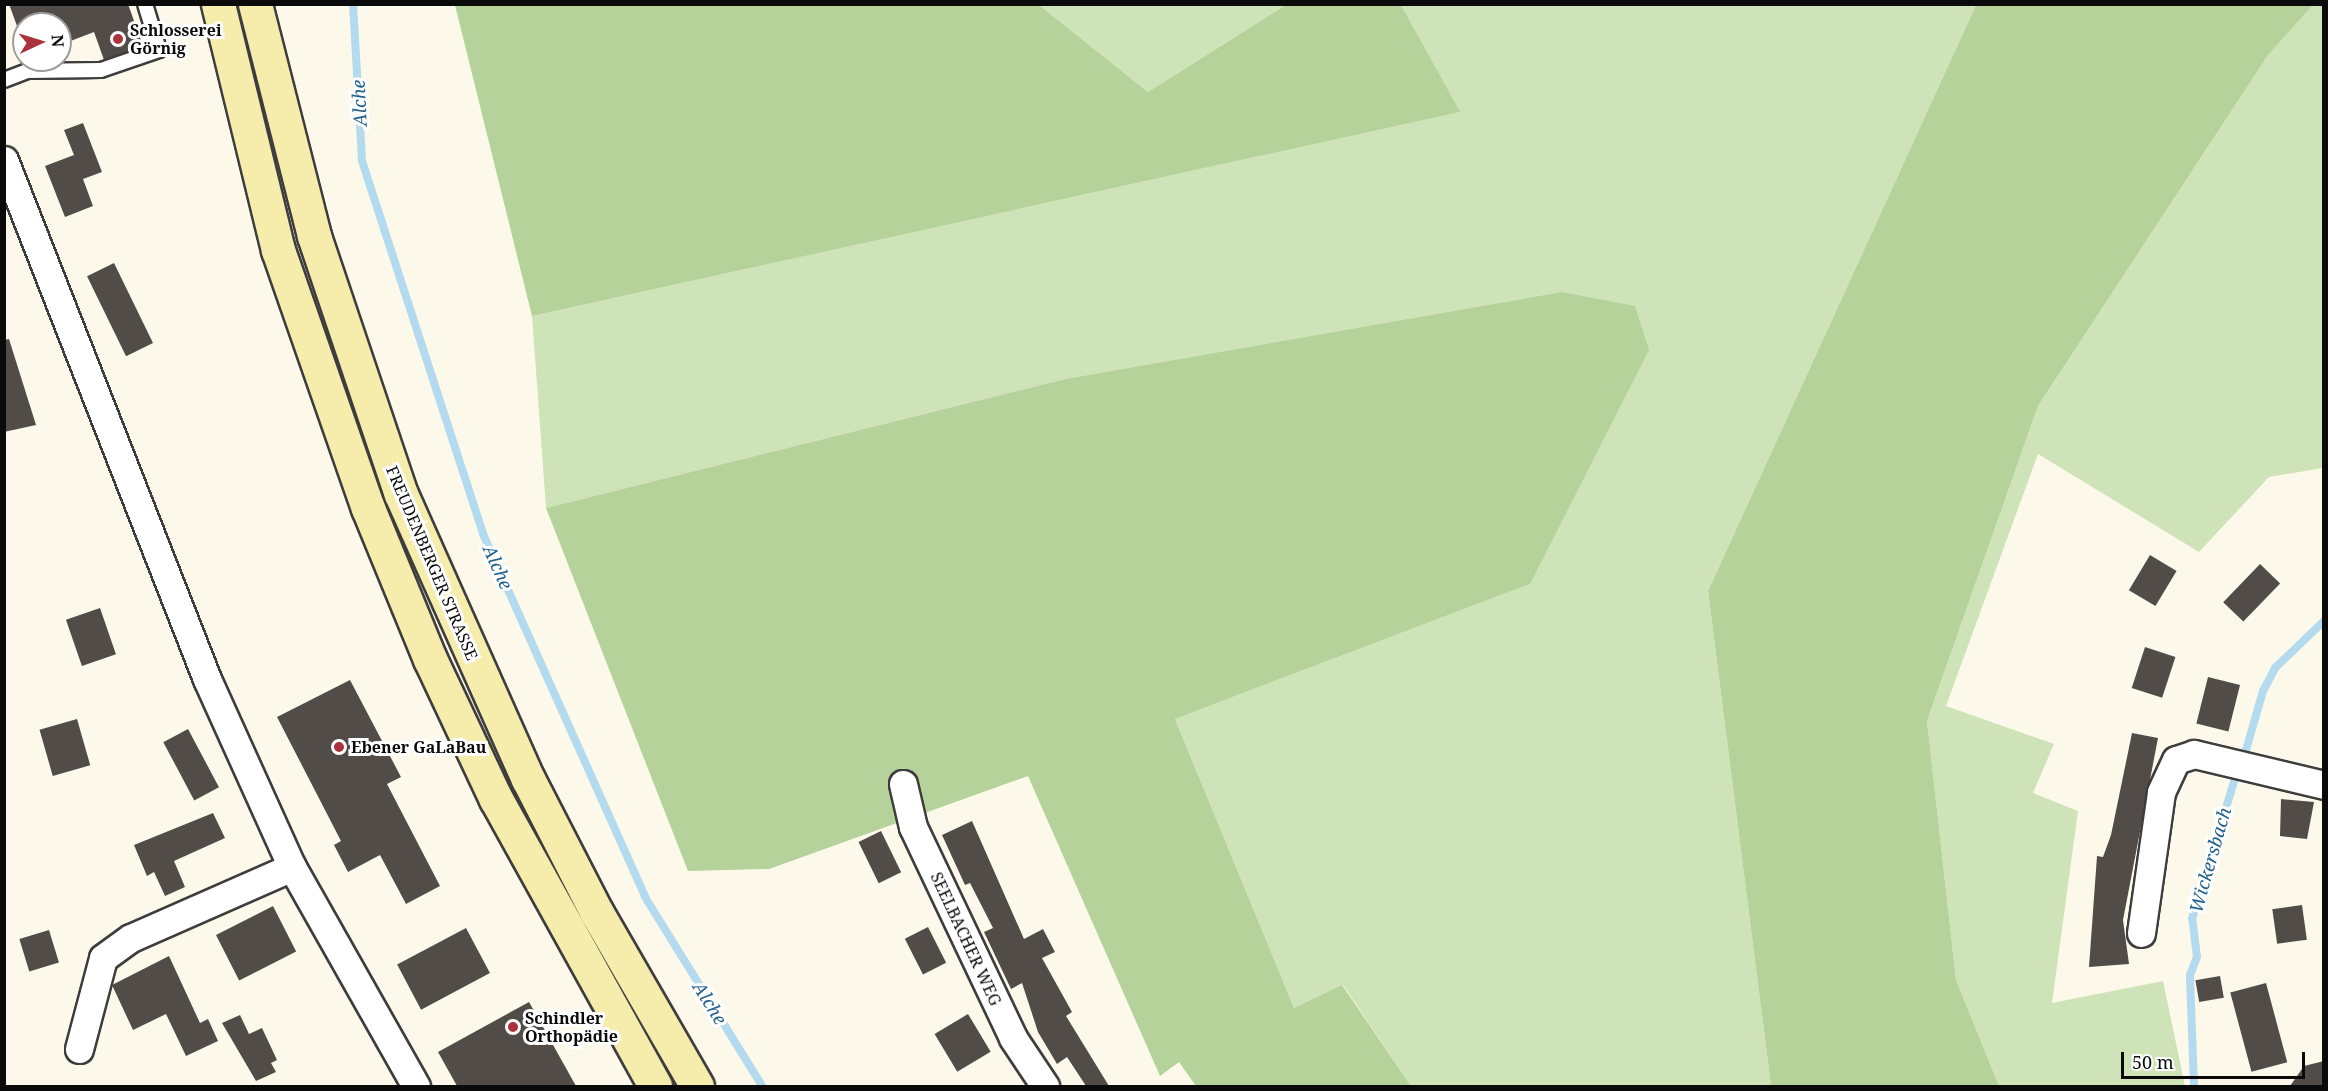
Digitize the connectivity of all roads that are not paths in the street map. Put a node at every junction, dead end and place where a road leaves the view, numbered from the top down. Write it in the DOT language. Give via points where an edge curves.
graph roads {
  1 [pos="145,4"];
  2 [pos="218,4"];
  3 [pos="255,4"];
  4 [pos="4,80"];
  5 [pos="4,160"];
  6 [pos="903,784"];
  7 [pos="2324,785"];
  8 [pos="292,867"];
  9 [pos="2141,933"];
  10 [pos="79,1049"];
  11 [pos="416,1086"];
  12 [pos="655,1086"];
  13 [pos="697,1086"];
  14 [pos="1045,1086"];
  1 -- 4 [label="lane" via="159,50 102,70 27,71"];
  2 -- 12 [label="main road" via="279,250 368,508 430,659 496,799"];
  3 -- 13 [label="main road, FREUDENBERGER STRASSE" via="318,247 401,494 528,779 597,913"];
  5 -- 8 [label="street" via="207,679"];
  6 -- 14 [label="street, SEELBACHER WEG" via="918,837 1013,1038"];
  7 -- 9 [label="street" via="2194,754 2176,760 2161,792"];
  8 -- 10 [label="street" via="131,939 103,958"];
  8 -- 11 [label="street"];
}
